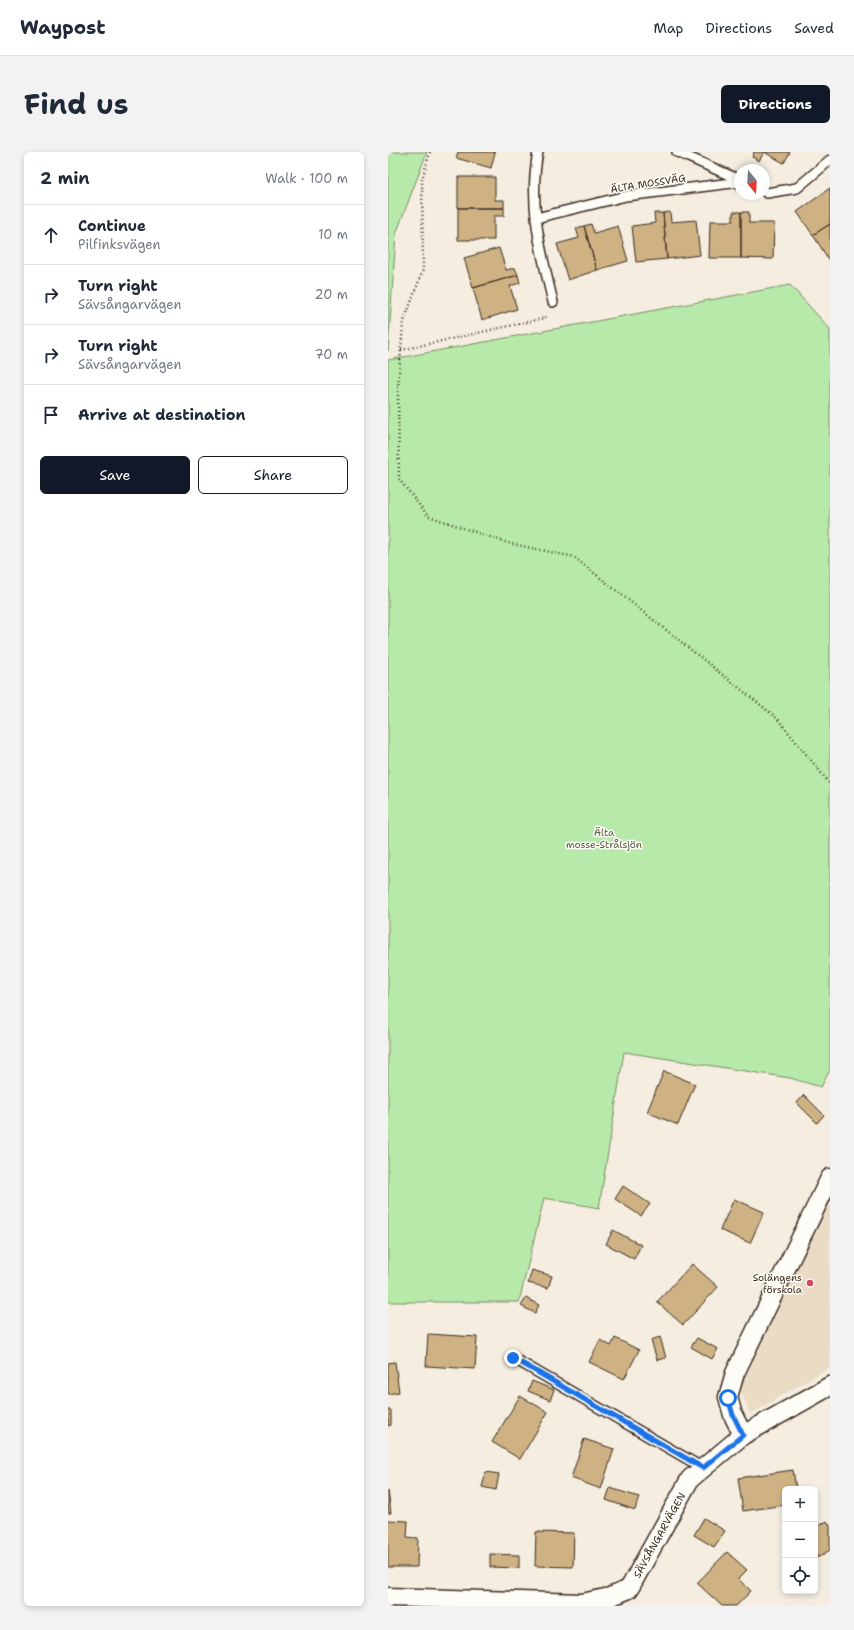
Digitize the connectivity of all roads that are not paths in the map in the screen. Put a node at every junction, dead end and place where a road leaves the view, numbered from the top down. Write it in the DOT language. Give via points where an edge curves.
graph roads {
  1 [pos="538,152"];
  2 [pos="677,152"];
  3 [pos="830,160"];
  4 [pos="734,178"];
  5 [pos="734,182"];
  6 [pos="770,192"];
  7 [pos="536,218"];
  8 [pos="553,302"];
  9 [pos="830,1178"];
  10 [pos="513,1358"];
  11 [pos="830,1386"];
  12 [pos="743,1435"];
  13 [pos="703,1468"];
  14 [pos="388,1597"];
  15 [pos="612,1601"];
  1 -- 7 [label="lane" via="534,174"];
  2 -- 4 [label="lane, ÄLTA MOSSVÄG"];
  3 -- 6 [label="lane" via="797,188"];
  5 -- 7 [label="lane, ÄLTA MOSSVÄG" via="626,196"];
  7 -- 8 [label="lane" via="538,240"];
  9 -- 12 [label="street" via="735,1373 728,1398"];
  10 -- 13 [label="lane"];
  11 -- 12 [label="street, SÄVSÅNGARVÄGEN"];
  12 -- 13 [label="street, SÄVSÅNGARVÄGEN"];
  13 -- 15 [label="street, SÄVSÅNGARVÄGEN" via="690,1479 682,1491 629,1589"];
  14 -- 15 [label="street, SÄVSÅNGARVÄGEN" via="582,1603"];
}
